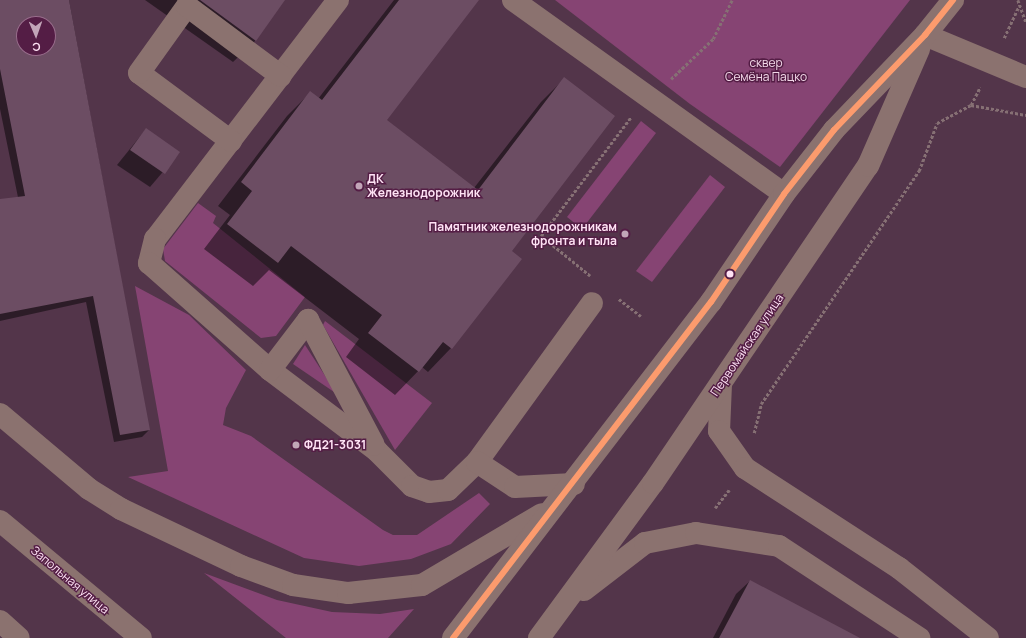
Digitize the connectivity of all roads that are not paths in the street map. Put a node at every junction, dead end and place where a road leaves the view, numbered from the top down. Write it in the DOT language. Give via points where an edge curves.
graph roads {
  1 [pos="338,0"];
  2 [pos="513,0"];
  3 [pos="953,0"];
  4 [pos="926,35"];
  5 [pos="281,76"];
  6 [pos="1026,77"];
  7 [pos="231,141"];
  8 [pos="784,194"];
  9 [pos="592,303"];
  10 [pos="270,370"];
  11 [pos="721,384"];
  12 [pos="0,414"];
  13 [pos="377,451"];
  14 [pos="477,462"];
  15 [pos="574,484"];
  16 [pos="553,508"];
  17 [pos="0,521"];
  18 [pos="566,604"];
  19 [pos="0,621"];
  20 [pos="19,638"];
  21 [pos="141,638"];
  22 [pos="453,638"];
  23 [pos="539,638"];
  24 [pos="919,638"];
  25 [pos="988,638"];
  1 -- 5 [label="street"];
  2 -- 8 [label="street" via="649,100"];
  3 -- 4 [label="street, Первомайская улица"];
  4 -- 6 [label="street"];
  4 -- 8 [label="street, Первомайская улица" via="834,130"];
  4 -- 11 [label="street, Первомайская улица" via="868,166"];
  5 -- 7 [label="street"];
  5 -- 7 [label="street" via="186,6 139,73"];
  7 -- 10 [label="street" via="155,239 149,263"];
  8 -- 15 [label="street, Первомайская улица" via="711,302"];
  9 -- 14 [label="street"];
  10 -- 13 [label="street"];
  10 -- 13 [label="street" via="308,320"];
  11 -- 18 [label="street, Первомайская улица"];
  11 -- 25 [label="street" via="719,431 745,468 899,568"];
  12 -- 16 [label="street" via="89,488 121,509 241,566 293,585 348,592 422,585"];
  13 -- 14 [label="street" via="412,486 429,492 448,490"];
  14 -- 15 [label="street" via="515,487"];
  15 -- 16 [label="street, Первомайская улица"];
  16 -- 22 [label="street, Первомайская улица"];
  17 -- 21 [label="street, Запольная улица"];
  18 -- 23 [label="street, Первомайская улица"];
  18 -- 24 [label="street" via="645,543 696,532 780,546"];
  19 -- 20 [label="street"];
}
